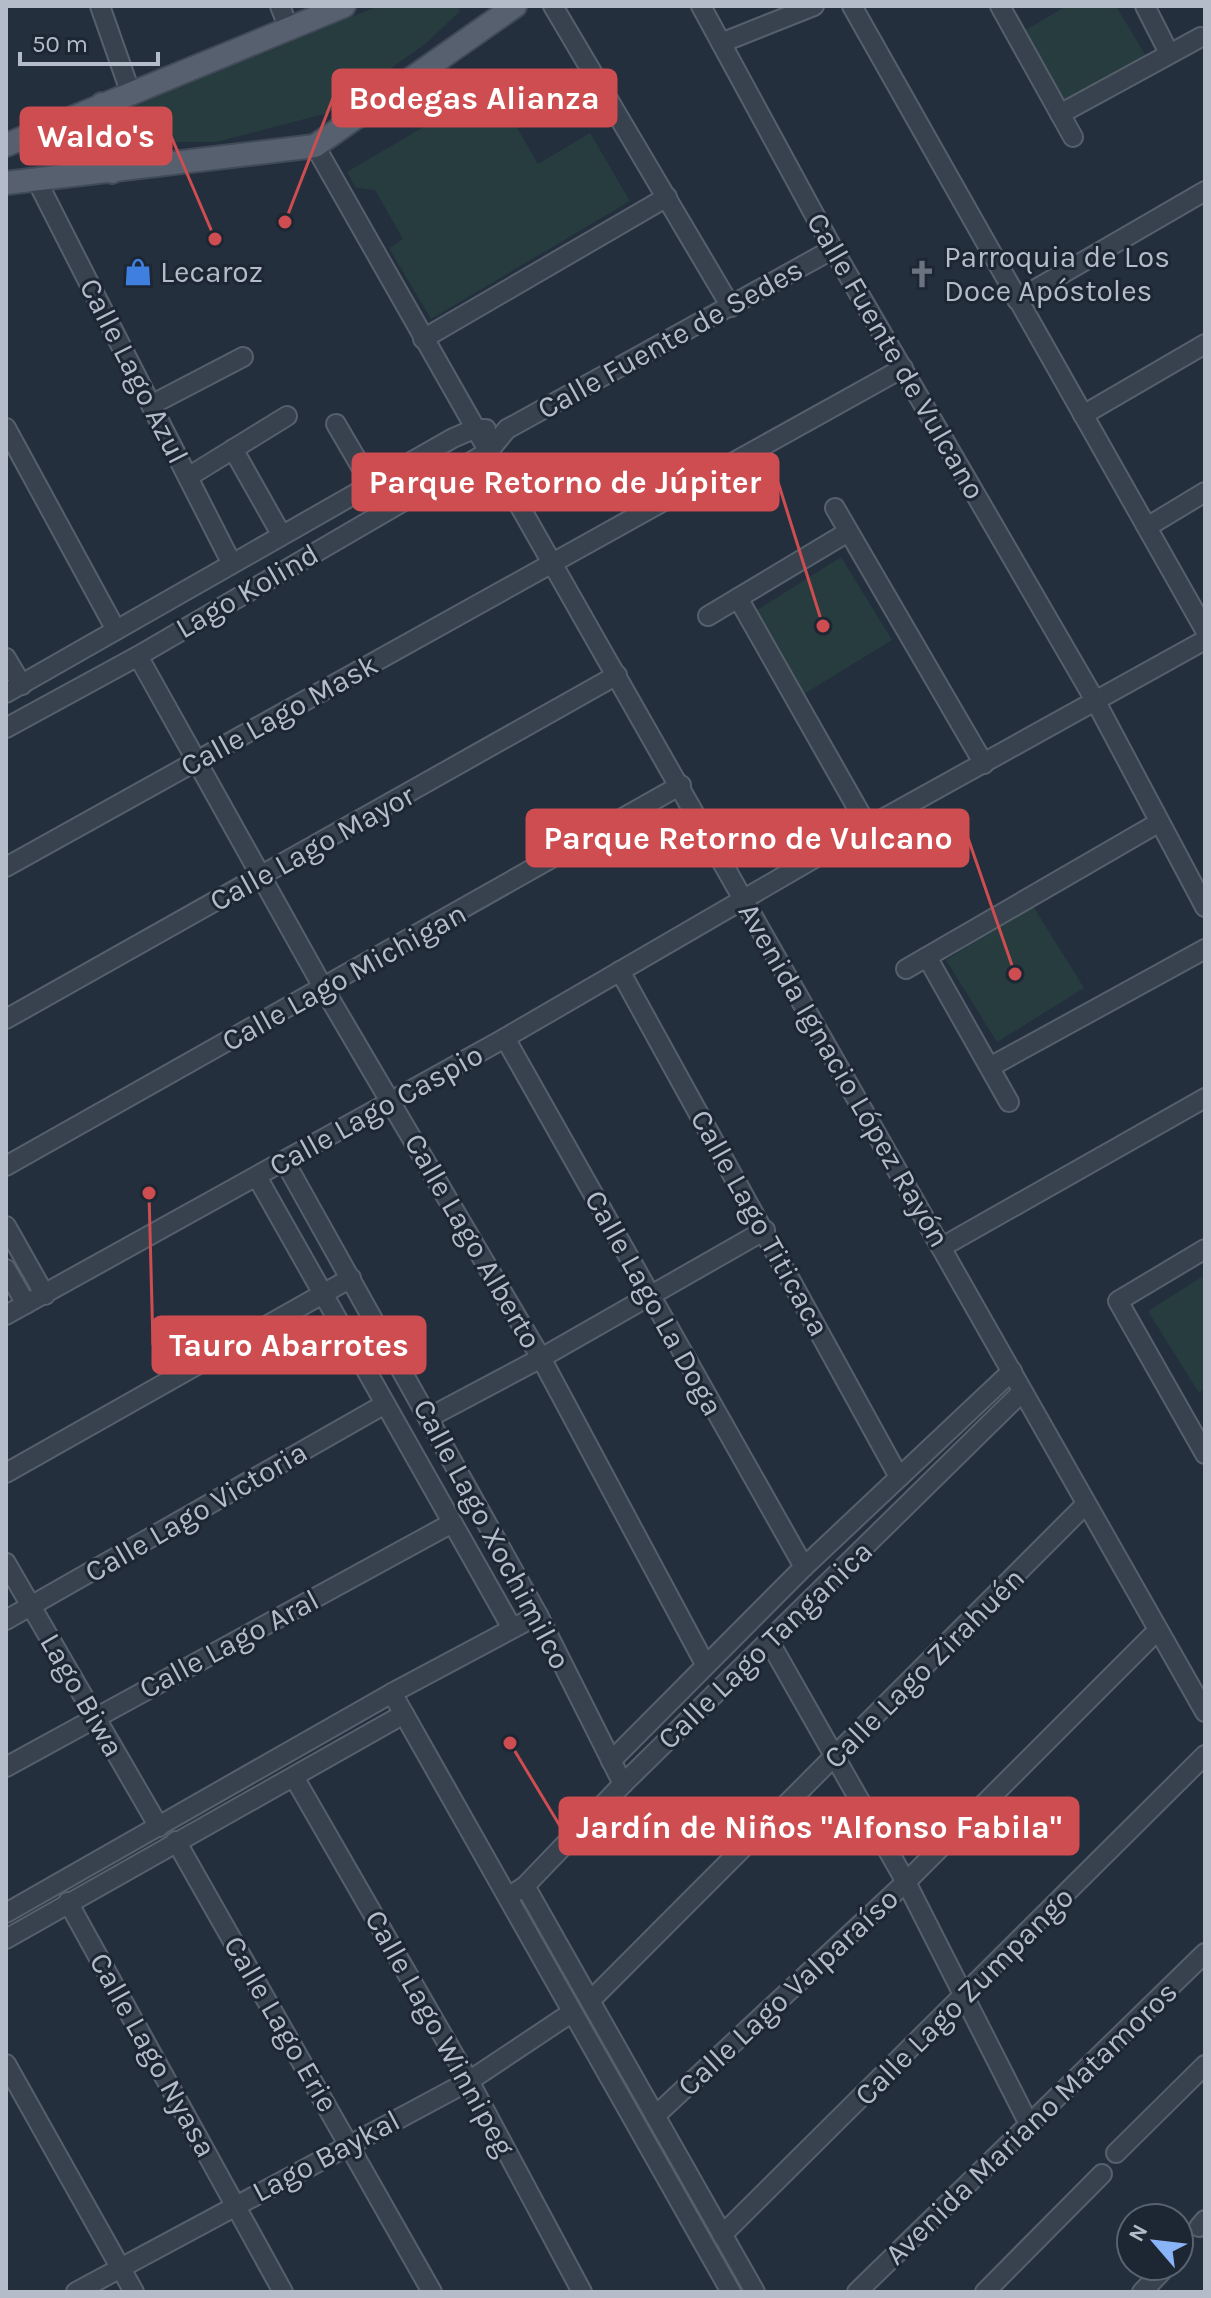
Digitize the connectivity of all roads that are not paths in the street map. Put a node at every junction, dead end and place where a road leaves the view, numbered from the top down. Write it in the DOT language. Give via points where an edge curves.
graph roads {
  1 [pos="100,6"];
  2 [pos="280,6"];
  3 [pos="344,6"];
  4 [pos="481,6"];
  5 [pos="515,6"];
  6 [pos="553,6"];
  7 [pos="701,6"];
  8 [pos="814,6"];
  9 [pos="852,6"];
  10 [pos="1000,6"];
  11 [pos="1145,6"];
  12 [pos="320,10"];
  13 [pos="289,29"];
  14 [pos="1201,37"];
  15 [pos="721,43"];
  16 [pos="462,45"];
  17 [pos="1169,53"];
  18 [pos="131,94"];
  19 [pos="102,104"];
  20 [pos="1060,114"];
  21 [pos="1073,137"];
  22 [pos="6,145"];
  23 [pos="315,146"];
  24 [pos="112,172"];
  25 [pos="36,179"];
  26 [pos="6,183"];
  27 [pos="1205,191"];
  28 [pos="667,197"];
  29 [pos="833,249"];
  30 [pos="1017,300"];
  31 [pos="731,307"];
  32 [pos="423,339"];
  33 [pos="1205,344"];
  34 [pos="243,357"];
  35 [pos="903,368"];
  36 [pos="151,405"];
  37 [pos="1083,415"];
  38 [pos="287,416"];
  39 [pos="336,424"];
  40 [pos="6,428"];
  41 [pos="474,429"];
  42 [pos="507,429"];
  43 [pos="233,449"];
  44 [pos="488,452"];
  45 [pos="188,477"];
  46 [pos="371,484"];
  47 [pos="1205,492"];
  48 [pos="835,508"];
  49 [pos="1147,527"];
  50 [pos="848,532"];
  51 [pos="281,534"];
  52 [pos="231,562"];
  53 [pos="552,562"];
  54 [pos="175,595"];
  55 [pos="738,598"];
  56 [pos="708,616"];
  57 [pos="190,623"];
  58 [pos="116,630"];
  59 [pos="1205,630"];
  60 [pos="1205,640"];
  61 [pos="138,656"];
  62 [pos="6,658"];
  63 [pos="617,675"];
  64 [pos="14,689"];
  65 [pos="1096,702"];
  66 [pos="6,728"];
  67 [pos="198,760"];
  68 [pos="984,764"];
  69 [pos="681,785"];
  70 [pos="1158,823"];
  71 [pos="868,827"];
  72 [pos="6,867"];
  73 [pos="263,877"];
  74 [pos="744,900"];
  75 [pos="1205,907"];
  76 [pos="1205,949"];
  77 [pos="927,957"];
  78 [pos="906,969"];
  79 [pos="620,971"];
  80 [pos="324,989"];
  81 [pos="6,1019"];
  82 [pos="505,1038"];
  83 [pos="990,1067"];
  84 [pos="1205,1098"];
  85 [pos="391,1100"];
  86 [pos="1009,1102"];
  87 [pos="285,1162"];
  88 [pos="6,1166"];
  89 [pos="257,1177"];
  90 [pos="6,1226"];
  91 [pos="765,1230"];
  92 [pos="942,1247"];
  93 [pos="1205,1249"];
  94 [pos="6,1269"];
  95 [pos="351,1278"];
  96 [pos="323,1294"];
  97 [pos="45,1295"];
  98 [pos="649,1295"];
  99 [pos="26,1304"];
  100 [pos="6,1315"];
  101 [pos="541,1358"];
  102 [pos="1012,1371"];
  103 [pos="1022,1392"];
  104 [pos="385,1404"];
  105 [pos="430,1417"];
  106 [pos="1205,1454"];
  107 [pos="6,1473"];
  108 [pos="899,1477"];
  109 [pos="1086,1504"];
  110 [pos="452,1523"];
  111 [pos="829,1545"];
  112 [pos="6,1563"];
  113 [pos="845,1566"];
  114 [pos="804,1567"];
  115 [pos="31,1606"];
  116 [pos="538,1615"];
  117 [pos="6,1620"];
  118 [pos="512,1628"];
  119 [pos="1158,1630"];
  120 [pos="769,1641"];
  121 [pos="705,1664"];
  122 [pos="392,1693"];
  123 [pos="1205,1712"];
  124 [pos="404,1714"];
  125 [pos="95,1717"];
  126 [pos="1205,1755"];
  127 [pos="836,1756"];
  128 [pos="611,1761"];
  129 [pos="6,1767"];
  130 [pos="294,1777"];
  131 [pos="623,1784"];
  132 [pos="159,1827"];
  133 [pos="176,1841"];
  134 [pos="906,1882"];
  135 [pos="525,1886"];
  136 [pos="508,1897"];
  137 [pos="68,1902"];
  138 [pos="6,1913"];
  139 [pos="6,1939"];
  140 [pos="1205,1953"];
  141 [pos="963,1998"];
  142 [pos="591,2000"];
  143 [pos="571,2013"];
  144 [pos="6,2064"];
  145 [pos="1205,2065"];
  146 [pos="469,2081"];
  147 [pos="655,2116"];
  148 [pos="1030,2126"];
  149 [pos="349,2144"];
  150 [pos="1116,2153"];
  151 [pos="1102,2174"];
  152 [pos="235,2205"];
  153 [pos="722,2235"];
  154 [pos="121,2268"];
  155 [pos="76,2292"];
  156 [pos="134,2292"];
  157 [pos="283,2292"];
  158 [pos="432,2292"];
  159 [pos="582,2292"];
  160 [pos="731,2292"];
  161 [pos="755,2292"];
  162 [pos="857,2292"];
  163 [pos="985,2292"];
  1 -- 18 [label="street"];
  2 -- 13 [label="street"];
  3 -- 12 [label="main road"];
  4 -- 16 [label="main road" via="476,30"];
  5 -- 16 [label="main road"];
  6 -- 28 [label="street"];
  7 -- 15 [label="street, Calle Fuente de Vulcano"];
  8 -- 15 [label="street"];
  9 -- 30 [label="street"];
  10 -- 20 [label="street"];
  11 -- 17 [label="street"];
  12 -- 13 [label="main road"];
  13 -- 18 [label="main road"];
  14 -- 17 [label="street"];
  15 -- 29 [label="street, Calle Fuente de Vulcano"];
  16 -- 23 [label="main road"];
  17 -- 20 [label="street"];
  18 -- 19 [label="main road"];
  19 -- 22 [label="main road"];
  19 -- 24 [label="main road" via="92,121 90,141 97,159"];
  20 -- 21 [label="street"];
  23 -- 24 [label="main road"];
  23 -- 32 [label="street, Avenida Ignacio López Rayón"];
  24 -- 25 [label="main road"];
  25 -- 26 [label="main road"];
  25 -- 36 [label="street, Calle Lago Azul"];
  27 -- 30 [label="street"];
  28 -- 31 [label="street"];
  28 -- 32 [label="street"];
  29 -- 31 [label="street, Calle Fuente de Sedes"];
  29 -- 35 [label="street, Calle Fuente de Vulcano"];
  30 -- 37 [label="street"];
  31 -- 42 [label="street, Calle Fuente de Sedes"];
  32 -- 41 [label="street, Avenida Ignacio López Rayón"];
  33 -- 37 [label="street"];
  34 -- 36 [label="street"];
  35 -- 53 [label="street, Calle Lago Mask"];
  35 -- 65 [label="street, Calle Fuente de Vulcano"];
  36 -- 45 [label="street, Calle Lago Azul"];
  37 -- 49 [label="street"];
  38 -- 43 [label="street"];
  39 -- 46 [label="street"];
  40 -- 58 [label="street"];
  41 -- 42 [label="street, Calle Fuente de Sedes"];
  41 -- 44 [label="street, Avenida Ignacio López Rayón"];
  41 -- 46 [label="street, Lago Kolind"];
  42 -- 44 [label="street, Calle Fuente de Sedes"];
  43 -- 45 [label="street"];
  43 -- 51 [label="street"];
  44 -- 53 [label="street, Avenida Ignacio López Rayón"];
  44 -- 57 [label="street, Lago Kolind"];
  45 -- 52 [label="street, Calle Lago Azul"];
  46 -- 51 [label="street, Lago Kolind"];
  47 -- 49 [label="street"];
  48 -- 50 [label="street"];
  49 -- 59 [label="street"];
  50 -- 55 [label="street"];
  50 -- 68 [label="street"];
  51 -- 52 [label="street, Lago Kolind"];
  52 -- 54 [label="street, Lago Kolind"];
  53 -- 63 [label="street, Avenida Ignacio López Rayón"];
  53 -- 67 [label="street, Calle Lago Mask"];
  54 -- 57 [label="street"];
  54 -- 58 [label="street, Lago Kolind"];
  55 -- 56 [label="street"];
  55 -- 71 [label="street"];
  57 -- 61 [label="street, Lago Kolind"];
  58 -- 64 [label="street, Lago Kolind"];
  60 -- 65 [label="street, Calle Lago Caspio"];
  61 -- 66 [label="street, Lago Kolind"];
  61 -- 67 [label="street, Calle Lago Alberto"];
  62 -- 64 [label="street"];
  63 -- 69 [label="street, Avenida Ignacio López Rayón"];
  63 -- 73 [label="street, Calle Lago Mayor"];
  65 -- 68 [label="street, Calle Lago Caspio"];
  65 -- 70 [label="street, Calle Fuente de Vulcano"];
  67 -- 72 [label="street, Calle Lago Mask"];
  67 -- 73 [label="street, Calle Lago Alberto"];
  68 -- 71 [label="street, Calle Lago Caspio"];
  69 -- 74 [label="street, Avenida Ignacio López Rayón"];
  69 -- 80 [label="street, Calle Lago Michigan"];
  70 -- 75 [label="street, Calle Fuente de Vulcano"];
  70 -- 77 [label="street"];
  71 -- 74 [label="street, Calle Lago Caspio"];
  73 -- 80 [label="street, Calle Lago Alberto"];
  73 -- 81 [label="street, Calle Lago Mayor"];
  74 -- 79 [label="street, Calle Lago Caspio"];
  74 -- 92 [label="street, Avenida Ignacio López Rayón"];
  76 -- 83 [label="street"];
  77 -- 78 [label="street"];
  77 -- 83 [label="street"];
  79 -- 82 [label="street, Calle Lago Caspio"];
  79 -- 91 [label="street, Calle Lago Titicaca"];
  80 -- 85 [label="street, Calle Lago Alberto"];
  80 -- 88 [label="street, Calle Lago Michigan"];
  82 -- 85 [label="street, Calle Lago Caspio"];
  82 -- 98 [label="street, Calle Lago La Doga"];
  83 -- 86 [label="street"];
  84 -- 92 [label="street"];
  85 -- 87 [label="street, Calle Lago Caspio"];
  85 -- 101 [label="street, Calle Lago Alberto"];
  87 -- 89 [label="street, Calle Lago Caspio"];
  87 -- 95 [label="street, Calle Lago Xochimilco"];
  89 -- 96 [label="street, Calle Lago Xochimilco"];
  89 -- 97 [label="street, Calle Lago Caspio"];
  90 -- 97 [label="street"];
  91 -- 98 [label="street"];
  91 -- 108 [label="street, Calle Lago Titicaca"];
  92 -- 102 [label="street, Avenida Ignacio López Rayón"];
  93 -- 106 [label="street" via="1118,1301"];
  94 -- 99 [label="street"];
  95 -- 96 [label="street"];
  95 -- 105 [label="street, Calle Lago Xochimilco"];
  96 -- 104 [label="street, Calle Lago Xochimilco"];
  96 -- 107 [label="street"];
  97 -- 99 [label="street, Calle Lago Caspio"];
  98 -- 101 [label="street"];
  98 -- 114 [label="street, Calle Lago La Doga"];
  99 -- 100 [label="street, Calle Lago Caspio"];
  101 -- 105 [label="street"];
  101 -- 121 [label="street, Calle Lago Alberto"];
  102 -- 103 [label="street, Avenida Ignacio López Rayón"];
  102 -- 108 [label="street, Calle Lago Tanganica"];
  103 -- 109 [label="street, Avenida Ignacio López Rayón"];
  103 -- 113 [label="street, Calle Lago Tanganica"];
  104 -- 110 [label="street, Calle Lago Xochimilco"];
  104 -- 115 [label="street, Calle Lago Victoria"];
  105 -- 116 [label="street, Calle Lago Xochimilco"];
  108 -- 111 [label="street, Calle Lago Tanganica"];
  109 -- 119 [label="street, Avenida Ignacio López Rayón"];
  109 -- 127 [label="street, Calle Lago Zirahuén"];
  110 -- 118 [label="street, Calle Lago Xochimilco"];
  110 -- 125 [label="street, Calle Lago Aral"];
  111 -- 113 [label="street"];
  111 -- 114 [label="street, Calle Lago Tanganica"];
  112 -- 115 [label="street, Lago Biwa"];
  113 -- 120 [label="street, Calle Lago Tanganica"];
  114 -- 121 [label="street, Calle Lago Tanganica"];
  115 -- 117 [label="street, Calle Lago Victoria"];
  115 -- 125 [label="street, Lago Biwa"];
  116 -- 118 [label="street"];
  116 -- 128 [label="street, Calle Lago Xochimilco"];
  118 -- 122 [label="street"];
  119 -- 123 [label="street, Avenida Ignacio López Rayón"];
  119 -- 134 [label="street, Calle Lago Valparaíso"];
  120 -- 127 [label="street"];
  120 -- 131 [label="street, Calle Lago Tanganica"];
  121 -- 128 [label="street, Calle Lago Tanganica"];
  122 -- 124 [label="street"];
  122 -- 132 [label="street"];
  124 -- 130 [label="street"];
  124 -- 136 [label="street"];
  125 -- 129 [label="street, Calle Lago Aral"];
  125 -- 132 [label="street, Lago Biwa"];
  126 -- 141 [label="street, Calle Lago Zumpango"];
  127 -- 134 [label="street"];
  127 -- 142 [label="street, Calle Lago Zirahuén"];
  128 -- 131 [label="street, Calle Lago Xochimilco"];
  130 -- 133 [label="street"];
  130 -- 146 [label="street, Calle Lago Winnipeg"];
  131 -- 135 [label="street, Calle Lago Tanganica"];
  132 -- 138 [label="street"];
  133 -- 137 [label="street"];
  133 -- 149 [label="street, Calle Lago Erie"];
  134 -- 141 [label="street"];
  134 -- 147 [label="street, Calle Lago Valparaíso"];
  135 -- 136 [label="street, Calle Lago Tanganica"];
  135 -- 142 [label="street"];
  136 -- 143 [label="street"];
  137 -- 139 [label="street"];
  137 -- 152 [label="street, Calle Lago Nyasa"];
  140 -- 148 [label="street, Avenida Mariano Matamoros"];
  141 -- 148 [label="street"];
  141 -- 153 [label="street, Calle Lago Zumpango"];
  142 -- 147 [label="street"];
  143 -- 146 [label="street, Lago Baykal"];
  143 -- 160 [label="street"];
  144 -- 154 [label="street"];
  145 -- 150 [label="street"];
  146 -- 149 [label="street, Lago Baykal"];
  146 -- 159 [label="street, Calle Lago Winnipeg"];
  147 -- 153 [label="street"];
  148 -- 162 [label="street, Avenida Mariano Matamoros"];
  149 -- 152 [label="street, Lago Baykal"];
  149 -- 158 [label="street, Calle Lago Erie"];
  151 -- 163 [label="street"];
  152 -- 154 [label="street, Lago Baykal"];
  152 -- 157 [label="street, Calle Lago Nyasa"];
  153 -- 161 [label="street"];
  154 -- 155 [label="street, Lago Baykal"];
  154 -- 156 [label="street"];
}
